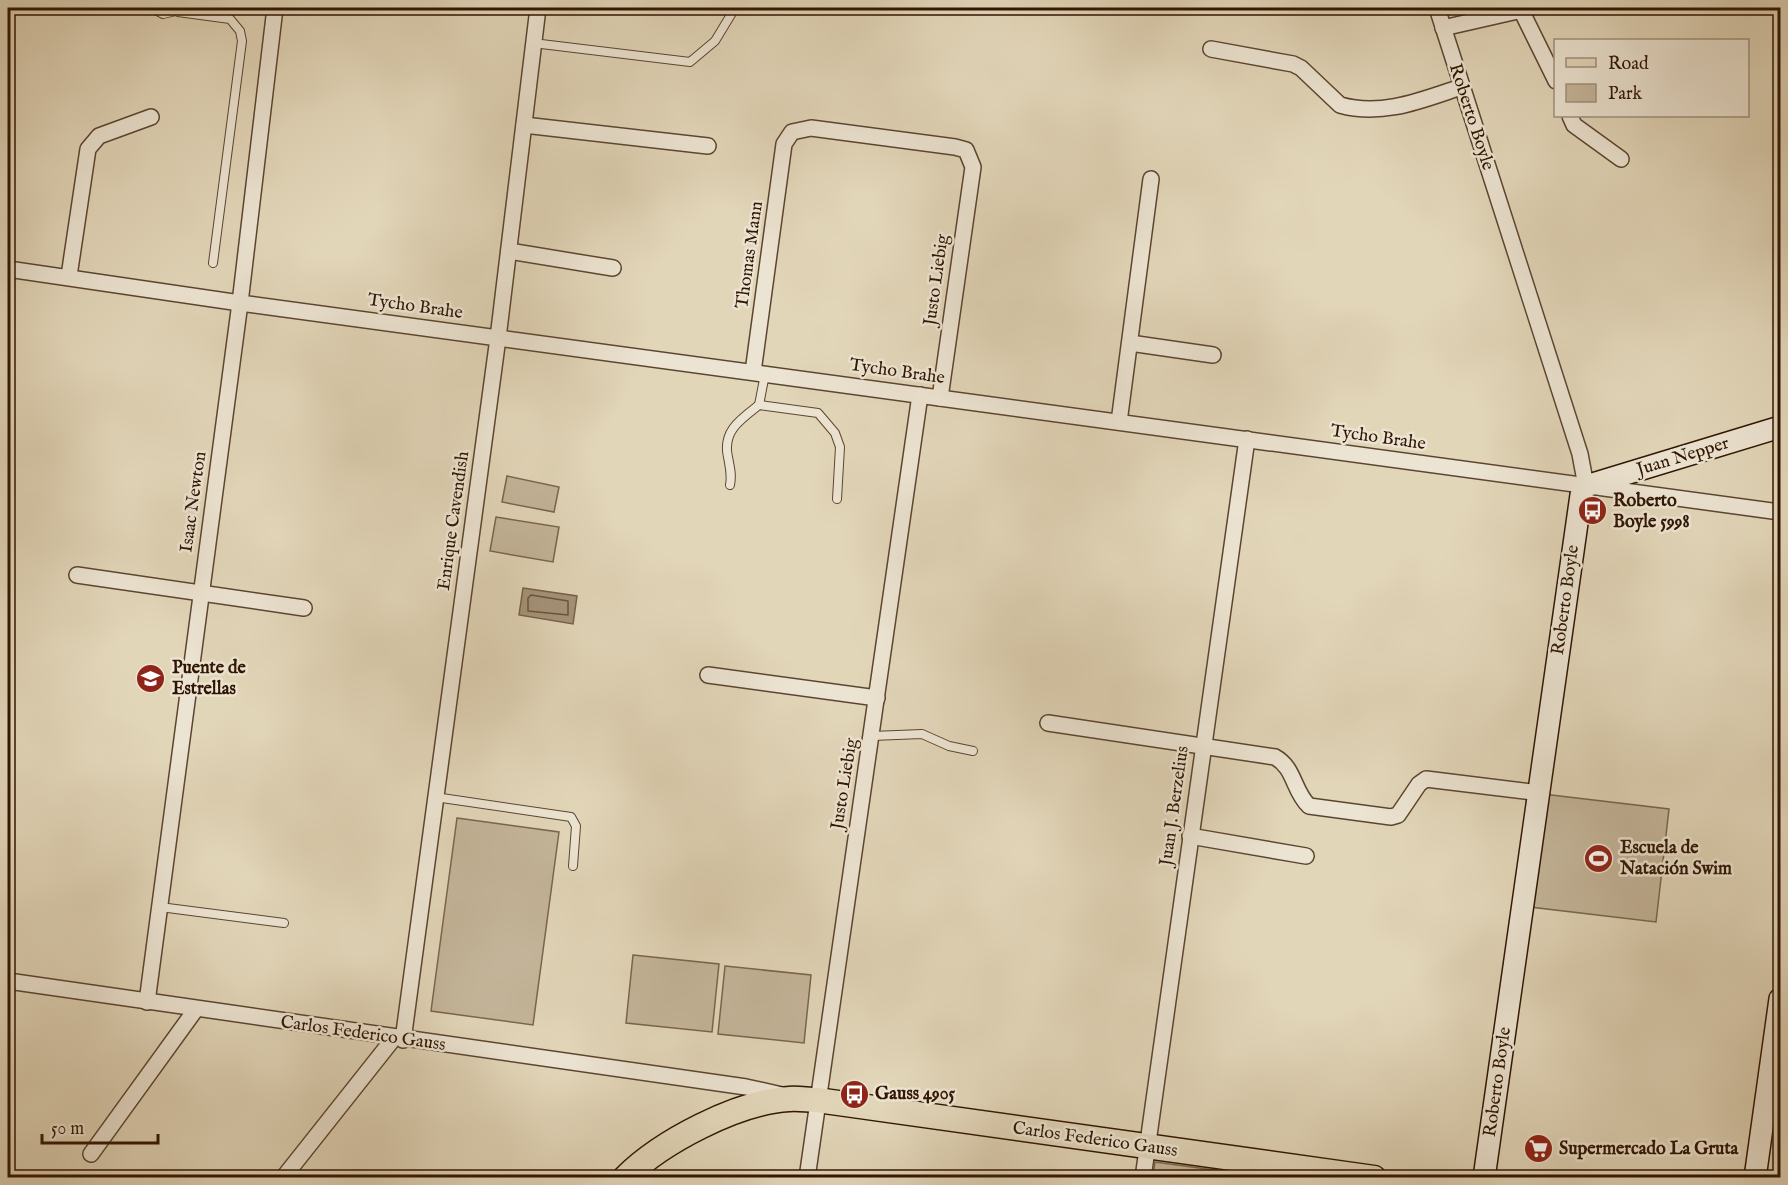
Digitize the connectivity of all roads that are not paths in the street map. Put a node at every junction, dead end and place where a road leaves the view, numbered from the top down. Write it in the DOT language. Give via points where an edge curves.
graph roads {
  1 [pos="152,8"];
  2 [pos="275,8"];
  3 [pos="538,8"];
  4 [pos="735,8"];
  5 [pos="1437,8"];
  6 [pos="1521,9"];
  7 [pos="181,10"];
  8 [pos="1443,28"];
  9 [pos="533,43"];
  10 [pos="1211,49"];
  11 [pos="1554,77"];
  12 [pos="1461,87"];
  13 [pos="151,117"];
  14 [pos="1570,117"];
  15 [pos="524,125"];
  16 [pos="708,146"];
  17 [pos="1621,159"];
  18 [pos="973,167"];
  19 [pos="1151,179"];
  20 [pos="509,251"];
  21 [pos="213,263"];
  22 [pos="613,268"];
  23 [pos="8,269"];
  24 [pos="69,276"];
  25 [pos="240,303"];
  26 [pos="498,338"];
  27 [pos="1130,343"];
  28 [pos="1213,355"];
  29 [pos="759,373"];
  30 [pos="920,395"];
  31 [pos="940,398"];
  32 [pos="759,405"];
  33 [pos="1119,422"];
  34 [pos="1780,427"];
  35 [pos="1247,439"];
  36 [pos="730,485"];
  37 [pos="1586,486"];
  38 [pos="837,499"];
  39 [pos="1780,512"];
  40 [pos="77,575"];
  41 [pos="202,593"];
  42 [pos="303,608"];
  43 [pos="708,675"];
  44 [pos="877,698"];
  45 [pos="1048,723"];
  46 [pos="872,735"];
  47 [pos="1203,745"];
  48 [pos="973,751"];
  49 [pos="1540,793"];
  50 [pos="435,797"];
  51 [pos="1190,836"];
  52 [pos="1306,856"];
  53 [pos="573,866"];
  54 [pos="159,907"];
  55 [pos="284,923"];
  56 [pos="8,981"];
  57 [pos="1780,999"];
  58 [pos="147,1002"];
  59 [pos="196,1009"];
  60 [pos="398,1039"];
  61 [pos="719,1083"];
  62 [pos="807,1100"];
  63 [pos="736,1112"];
  64 [pos="1147,1148"];
  65 [pos="91,1154"];
  66 [pos="284,1178"];
  67 [pos="625,1178"];
  68 [pos="807,1178"];
  69 [pos="1143,1178"];
  70 [pos="1374,1178"];
  71 [pos="1484,1178"];
  72 [pos="1755,1178"];
  1 -- 7 [label="lane" via="163,14"];
  2 -- 25 [label="street, Isaac Newton"];
  3 -- 9 [label="street, Enrique Cavendish"];
  4 -- 9 [label="lane" via="715,40 690,62"];
  5 -- 8 [label="street, Roberto Boyle"];
  6 -- 8 [label="street"];
  6 -- 11 [label="street"];
  7 -- 21 [label="lane" via="230,19 240,31 242,41"];
  8 -- 12 [label="street, Roberto Boyle"];
  9 -- 15 [label="street, Enrique Cavendish"];
  10 -- 12 [label="street" via="1293,64 1349,108 1390,108"];
  12 -- 37 [label="street, Roberto Boyle" via="1580,454"];
  13 -- 24 [label="street" via="99,136 88,149"];
  14 -- 17 [label="street" via="1574,125"];
  15 -- 16 [label="street"];
  15 -- 20 [label="street, Enrique Cavendish"];
  18 -- 29 [label="street, Thomas Mann" via="966,150 955,147 811,128 792,132 784,144"];
  18 -- 31 [label="street, Justo Liebig"];
  19 -- 27 [label="street"];
  20 -- 22 [label="street"];
  20 -- 26 [label="street, Enrique Cavendish"];
  23 -- 24 [label="street, Tycho Brahe"];
  24 -- 25 [label="street, Tycho Brahe"];
  25 -- 26 [label="street, Tycho Brahe"];
  25 -- 41 [label="street, Isaac Newton"];
  26 -- 29 [label="street, Tycho Brahe"];
  26 -- 50 [label="street, Enrique Cavendish"];
  27 -- 28 [label="street"];
  27 -- 33 [label="street"];
  29 -- 30 [label="street, Tycho Brahe"];
  29 -- 32 [label="lane"];
  30 -- 31 [label="street, Tycho Brahe"];
  30 -- 44 [label="street, Justo Liebig"];
  31 -- 33 [label="street, Tycho Brahe"];
  32 -- 36 [label="lane" via="730,431"];
  32 -- 38 [label="lane" via="818,413 835,433 840,447"];
  33 -- 35 [label="street, Tycho Brahe"];
  34 -- 37 [label="main road, Juan Nepper"];
  35 -- 37 [label="street, Tycho Brahe"];
  35 -- 47 [label="street, Juan J. Berzelius"];
  37 -- 39 [label="street, Tycho Brahe"];
  37 -- 49 [label="main road, Roberto Boyle" via="1578,508"];
  40 -- 41 [label="street"];
  41 -- 42 [label="street"];
  41 -- 54 [label="street, Isaac Newton"];
  43 -- 44 [label="street"];
  44 -- 46 [label="street, Justo Liebig"];
  45 -- 47 [label="street"];
  46 -- 48 [label="lane" via="922,734"];
  46 -- 62 [label="street, Justo Liebig"];
  47 -- 49 [label="street" via="1275,757 1286,763 1309,806 1390,817 1398,815 1426,779"];
  47 -- 51 [label="street, Juan J. Berzelius"];
  49 -- 71 [label="main road, Roberto Boyle"];
  50 -- 53 [label="lane" via="571,818 576,826"];
  50 -- 60 [label="street, Enrique Cavendish"];
  51 -- 52 [label="street"];
  51 -- 64 [label="street, Juan J. Berzelius"];
  54 -- 55 [label="lane"];
  54 -- 58 [label="street, Isaac Newton"];
  56 -- 58 [label="street, Carlos Federico Gauss"];
  57 -- 72 [label="main road"];
  58 -- 59 [label="street, Carlos Federico Gauss"];
  59 -- 60 [label="street, Carlos Federico Gauss"];
  59 -- 65 [label="street"];
  60 -- 61 [label="street, Carlos Federico Gauss"];
  60 -- 66 [label="street"];
  61 -- 62 [label="street, Carlos Federico Gauss"];
  61 -- 63 [label="street" via="737,1093"];
  62 -- 63 [label="main road" via="766,1103"];
  62 -- 64 [label="main road, Carlos Federico Gauss"];
  62 -- 68 [label="street, Justo Liebig"];
  63 -- 67 [label="main road" via="675,1140"];
  64 -- 69 [label="street, Juan J. Berzelius"];
  64 -- 70 [label="main road, Carlos Federico Gauss"];
}
